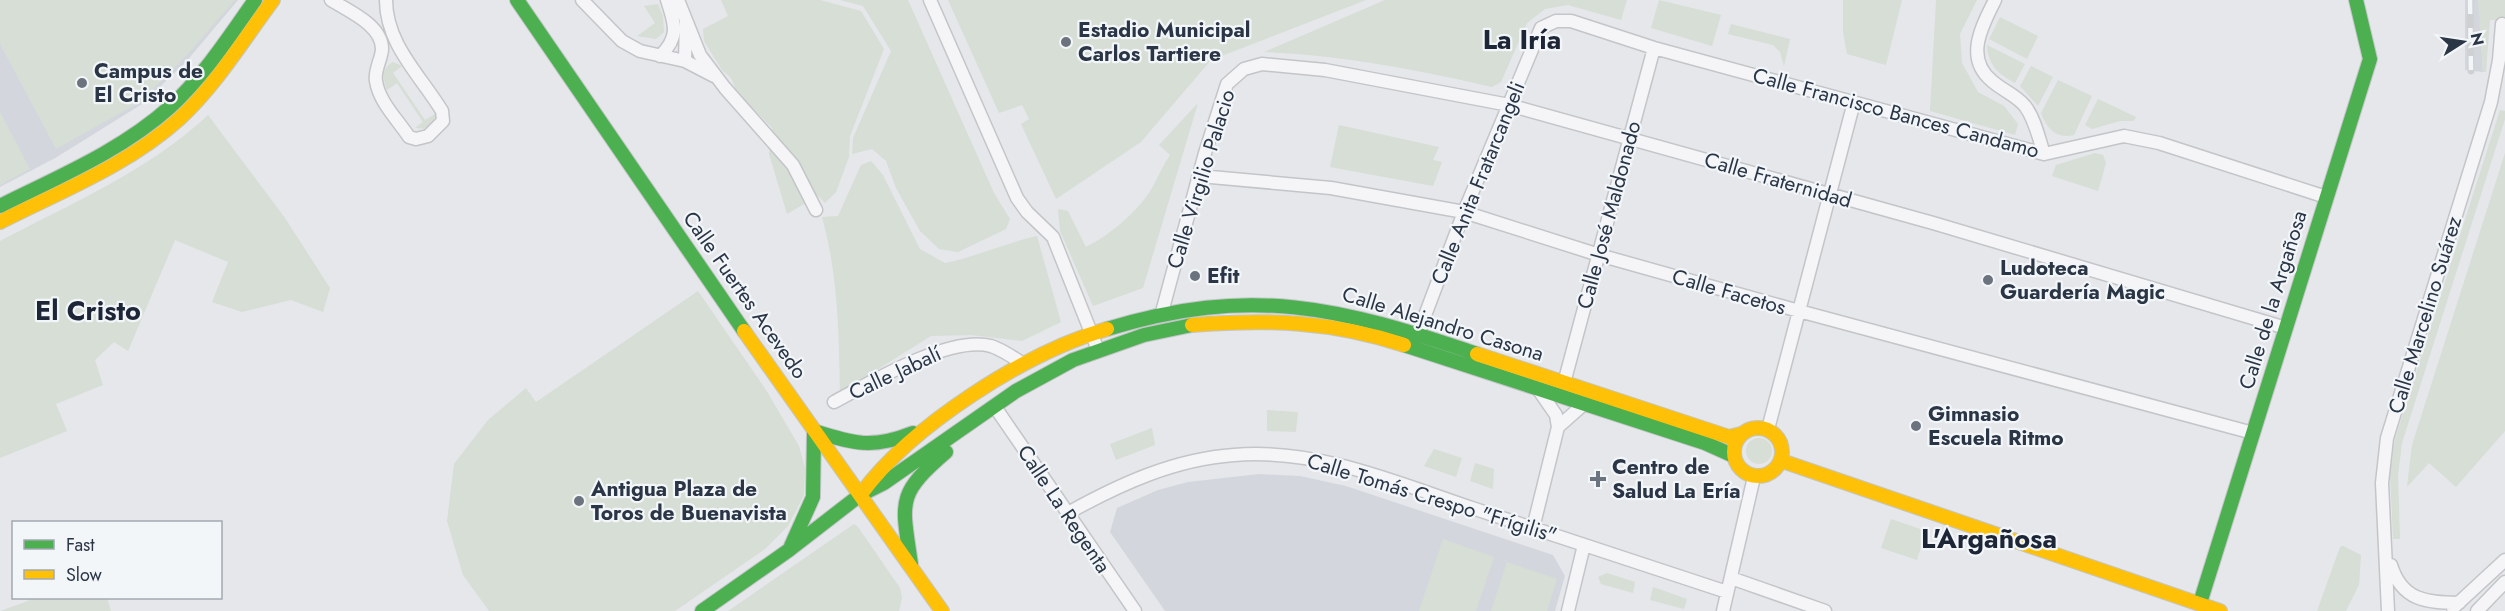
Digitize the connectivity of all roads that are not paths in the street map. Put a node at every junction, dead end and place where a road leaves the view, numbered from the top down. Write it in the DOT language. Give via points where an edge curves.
graph roads {
  1 [pos="255,0"];
  2 [pos="273,0"];
  3 [pos="331,0"];
  4 [pos="386,0"];
  5 [pos="517,0"];
  6 [pos="582,0"];
  7 [pos="667,0"];
  8 [pos="678,0"];
  9 [pos="930,0"];
  10 [pos="1995,0"];
  11 [pos="2356,0"];
  12 [pos="386,14"];
  13 [pos="686,20"];
  14 [pos="1572,21"];
  15 [pos="2502,24"];
  16 [pos="372,27"];
  17 [pos="1654,48"];
  18 [pos="660,56"];
  19 [pos="406,60"];
  20 [pos="685,62"];
  21 [pos="1262,64"];
  22 [pos="378,66"];
  23 [pos="717,78"];
  24 [pos="1854,102"];
  25 [pos="1509,105"];
  26 [pos="1630,137"];
  27 [pos="2044,154"];
  28 [pos="1200,176"];
  29 [pos="1829,195"];
  30 [pos="2326,197"];
  31 [pos="0,206"];
  32 [pos="816,210"];
  33 [pos="1464,213"];
  34 [pos="0,222"];
  35 [pos="1599,255"];
  36 [pos="1799,311"];
  37 [pos="1162,312"];
  38 [pos="2286,328"];
  39 [pos="1090,333"];
  40 [pos="1418,334"];
  41 [pos="1098,350"];
  42 [pos="1023,364"];
  43 [pos="1564,383"];
  44 [pos="1538,389"];
  45 [pos="834,402"];
  46 [pos="1584,404"];
  47 [pos="995,407"];
  48 [pos="933,424"];
  49 [pos="1558,427"];
  50 [pos="1768,429"];
  51 [pos="814,431"];
  52 [pos="1742,434"];
  53 [pos="2253,434"];
  54 [pos="1734,456"];
  55 [pos="1782,461"];
  56 [pos="1754,477"];
  57 [pos="860,495"];
  58 [pos="1068,513"];
  59 [pos="1533,528"];
  60 [pos="1584,545"];
  61 [pos="2385,547"];
  62 [pos="789,550"];
  63 [pos="2505,560"];
  64 [pos="911,564"];
  65 [pos="1731,578"];
  66 [pos="2505,582"];
  67 [pos="1727,592"];
  68 [pos="2199,607"];
  69 [pos="2454,607"];
  70 [pos="702,611"];
  71 [pos="942,611"];
  72 [pos="1135,611"];
  73 [pos="1568,611"];
  74 [pos="1723,611"];
  75 [pos="1825,611"];
  76 [pos="2220,611"];
  77 [pos="2388,611"];
  78 [pos="2477,611"];
  1 -- 31 [label="main road" via="193,84 168,109 131,136"];
  2 -- 34 [label="main road" via="202,95 178,120 138,150"];
  3 -- 16 [label="street"];
  4 -- 12 [label="street"];
  5 -- 51 [label="main road, Calle Fuertes Acevedo"];
  6 -- 18 [label="street" via="622,42"];
  7 -- 18 [label="street" via="674,33 672,45"];
  8 -- 13 [label="street"];
  9 -- 39 [label="street" via="1017,198 1053,237"];
  10 -- 27 [label="street" via="1978,37 1978,58 1992,82 2025,107"];
  11 -- 30 [label="main road, Calle de la Argañosa" via="2370,59"];
  12 -- 16 [label="street" via="384,24"];
  12 -- 19 [label="street" via="390,31"];
  13 -- 20 [label="street"];
  13 -- 23 [label="street" via="700,55"];
  14 -- 17 [label="street, Calle Francisco Bances Candamo"];
  14 -- 25 [label="street, Calle Anita Fratarcangeli" via="1556,21 1541,28"];
  15 -- 61 [label="street, Calle Marcelino Suárez" via="2491,102 2387,438 2382,483"];
  16 -- 22 [label="street" via="382,45"];
  17 -- 24 [label="street, Calle Francisco Bances Candamo"];
  17 -- 26 [label="street, Calle José Maldonado"];
  18 -- 20 [label="street"];
  19 -- 22 [label="street" via="393,55"];
  19 -- 22 [label="street" via="442,111 443,121 428,136 416,139 409,137 380,96 375,80"];
  20 -- 23 [label="street"];
  21 -- 25 [label="street, Calle Fraternidad" via="1325,70"];
  21 -- 28 [label="street, Calle Virgilio Palacio" via="1244,69 1227,84"];
  23 -- 32 [label="street" via="793,165"];
  24 -- 27 [label="street, Calle Francisco Bances Candamo"];
  24 -- 29 [label="street"];
  25 -- 26 [label="street, Calle Fraternidad"];
  25 -- 33 [label="street, Calle Anita Fratarcangeli"];
  26 -- 29 [label="street, Calle Fraternidad"];
  26 -- 35 [label="street, Calle José Maldonado"];
  27 -- 30 [label="street, Calle Francisco Bances Candamo" via="2124,136 2159,143"];
  28 -- 33 [label="street, Calle Facetos" via="1331,188"];
  28 -- 37 [label="street, Calle Virgilio Palacio"];
  29 -- 36 [label="street"];
  29 -- 38 [label="street, Calle Fraternidad"];
  30 -- 38 [label="main road, Calle de la Argañosa"];
  33 -- 35 [label="street, Calle Facetos"];
  33 -- 40 [label="street, Calle Anita Fratarcangeli"];
  35 -- 36 [label="street, Calle Facetos"];
  35 -- 43 [label="street, Calle José Maldonado"];
  36 -- 50 [label="street"];
  36 -- 53 [label="street, Calle Facetos"];
  37 -- 39 [label="main road, Calle Alejandro Casona"];
  37 -- 40 [label="main road, Calle Alejandro Casona" via="1297,306 1337,312"];
  38 -- 53 [label="main road, Calle de la Argañosa"];
  39 -- 41 [label="street"];
  39 -- 42 [label="main road, Calle Alejandro Casona"];
  40 -- 43 [label="main road, Calle Alejandro Casona"];
  41 -- 44 [label="main road, Calle Alejandro Casona" via="1144,335 1207,323 1306,323 1374,335"];
  41 -- 47 [label="main road, Calle Alejandro Casona" via="1037,378"];
  42 -- 45 [label="street, Calle Jabalí" via="988,345 944,348"];
  42 -- 48 [label="main road, Calle Alejandro Casona"];
  43 -- 52 [label="main road, Calle Alejandro Casona" via="1729,437"];
  44 -- 46 [label="main road, Calle Alejandro Casona"];
  44 -- 49 [label="street" via="1556,416"];
  46 -- 49 [label="street"];
  46 -- 54 [label="main road, Calle Alejandro Casona" via="1706,443"];
  47 -- 57 [label="main road, Calle Alejandro Casona" via="884,483"];
  47 -- 58 [label="street, Calle La Regenta"];
  47 -- 64 [label="main road, Calle Alejandro Casona" via="914,481 905,513"];
  48 -- 51 [label="main road, Calle Alejandro Casona" via="890,443 870,446"];
  48 -- 57 [label="main road, Calle Alejandro Casona" via="876,471"];
  49 -- 59 [label="street"];
  50 -- 52 [label="main road" via="1758,427"];
  50 -- 55 [label="main road" via="1778,436"];
  51 -- 57 [label="main road, Calle Fuertes Acevedo"];
  51 -- 62 [label="main road" via="813,497"];
  52 -- 54 [label="main road"];
  53 -- 68 [label="main road, Calle de la Argañosa"];
  54 -- 56 [label="main road" via="1743,472"];
  55 -- 56 [label="main road" via="1766,476"];
  55 -- 68 [label="main road"];
  56 -- 65 [label="street"];
  57 -- 62 [label="main road"];
  57 -- 64 [label="main road, Calle Fuertes Acevedo"];
  58 -- 59 [label="street, Calle Tomás Crespo \"Frígilis\"" via="1131,480 1214,457 1260,454 1329,462"];
  58 -- 72 [label="street, Calle La Regenta"];
  59 -- 60 [label="street, Calle Tomás Crespo \"Frígilis\""];
  60 -- 67 [label="street, Calle Tomás Crespo \"Frígilis\""];
  60 -- 73 [label="street"];
  61 -- 69 [label="street" via="2395,578 2403,588 2421,599"];
  61 -- 77 [label="street, Calle Marcelino Suárez"];
  62 -- 70 [label="main road"];
  63 -- 69 [label="street"];
  64 -- 71 [label="main road, Calle Fuertes Acevedo"];
  65 -- 67 [label="street"];
  65 -- 75 [label="street"];
  66 -- 78 [label="street"];
  67 -- 74 [label="street"];
  68 -- 76 [label="main road"];
}
